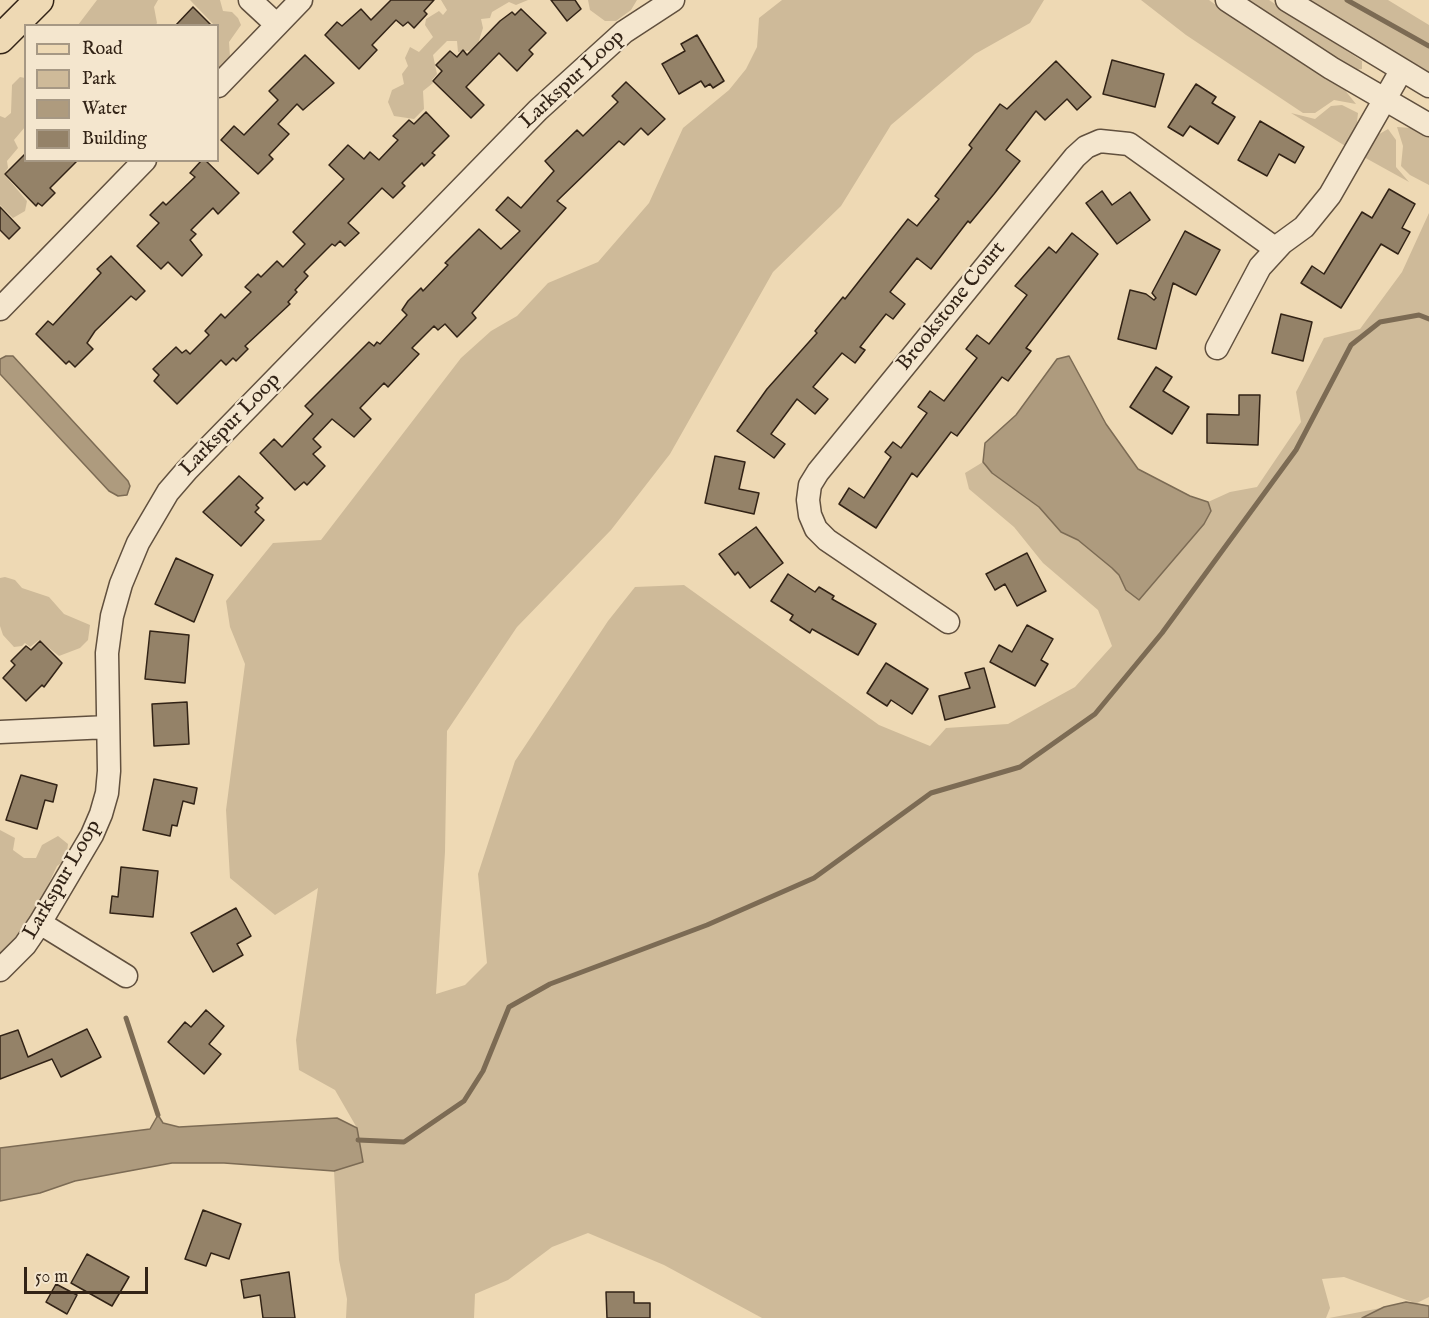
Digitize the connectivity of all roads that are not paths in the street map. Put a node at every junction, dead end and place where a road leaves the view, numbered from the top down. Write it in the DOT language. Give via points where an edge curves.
graph roads {
  1 [pos="39,0"];
  2 [pos="250,0"];
  3 [pos="301,0"];
  4 [pos="673,0"];
  5 [pos="1227,0"];
  6 [pos="1287,0"];
  7 [pos="277,25"];
  8 [pos="0,39"];
  9 [pos="1401,71"];
  10 [pos="219,85"];
  11 [pos="1429,86"];
  12 [pos="1385,100"];
  13 [pos="1429,125"];
  14 [pos="143,162"];
  15 [pos="1276,249"];
  16 [pos="0,309"];
  17 [pos="1216,348"];
  18 [pos="948,622"];
  19 [pos="108,727"];
  20 [pos="0,732"];
  21 [pos="40,923"];
  22 [pos="0,970"];
  23 [pos="126,976"];
  1 -- 8 [label="main road"];
  2 -- 7 [label="street"];
  3 -- 7 [label="street"];
  4 -- 19 [label="street, Larkspur Loop" via="624,32 538,110 168,492 138,543 112,616 107,653"];
  5 -- 12 [label="street"];
  6 -- 9 [label="street"];
  7 -- 10 [label="street"];
  9 -- 11 [label="street"];
  9 -- 12 [label="street"];
  12 -- 13 [label="street"];
  12 -- 15 [label="street" via="1318,212"];
  14 -- 16 [label="street"];
  15 -- 17 [label="street" via="1248,285"];
  15 -- 18 [label="street, Brookstone Court" via="1129,144 1100,141 1075,157 810,485 810,515 827,540"];
  19 -- 20 [label="street"];
  19 -- 21 [label="street, Larkspur Loop" via="108,782 101,814"];
  21 -- 22 [label="street, Larkspur Loop"];
  21 -- 23 [label="street"];
}
